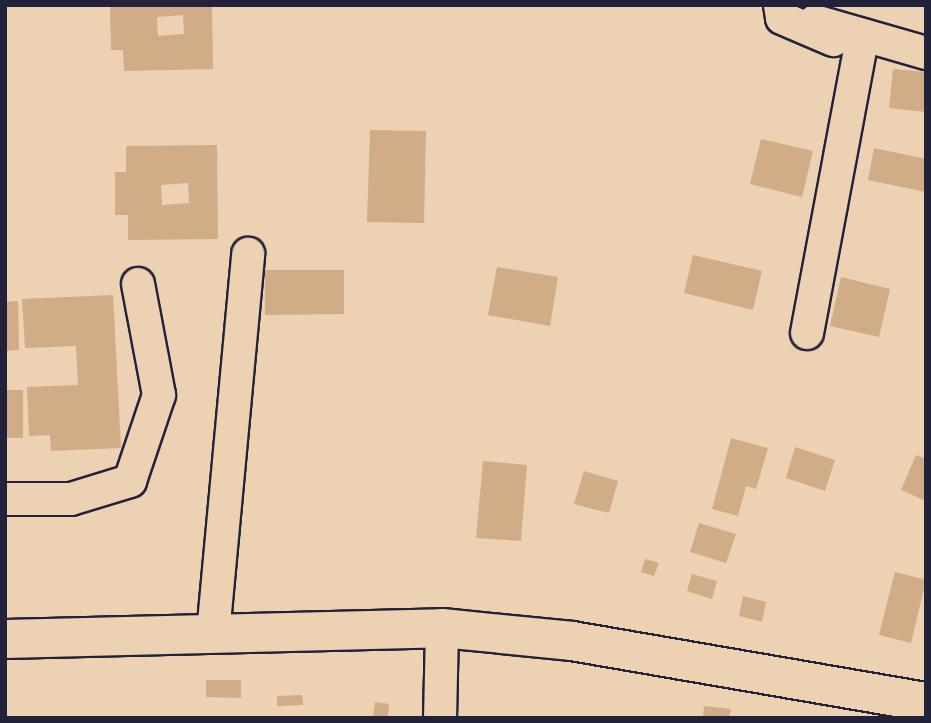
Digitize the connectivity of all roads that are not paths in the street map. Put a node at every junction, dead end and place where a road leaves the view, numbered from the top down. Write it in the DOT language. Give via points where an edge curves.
graph roads {
  1 [pos="780,5"];
  2 [pos="815,21"];
  3 [pos="862,43"];
  4 [pos="926,53"];
  5 [pos="248,254"];
  6 [pos="138,284"];
  7 [pos="807,333"];
  8 [pos="5,499"];
  9 [pos="442,628"];
  10 [pos="213,634"];
  11 [pos="5,639"];
  12 [pos="926,702"];
  13 [pos="440,718"];
  1 -- 3 [label="street" via="782,18"];
  2 -- 3 [label="street"];
  3 -- 4 [label="street"];
  3 -- 7 [label="street"];
  5 -- 10 [label="street"];
  6 -- 8 [label="street" via="159,395 130,481 71,499"];
  9 -- 10 [label="main road"];
  9 -- 12 [label="main road" via="572,641"];
  9 -- 13 [label="street"];
  10 -- 11 [label="main road"];
}
